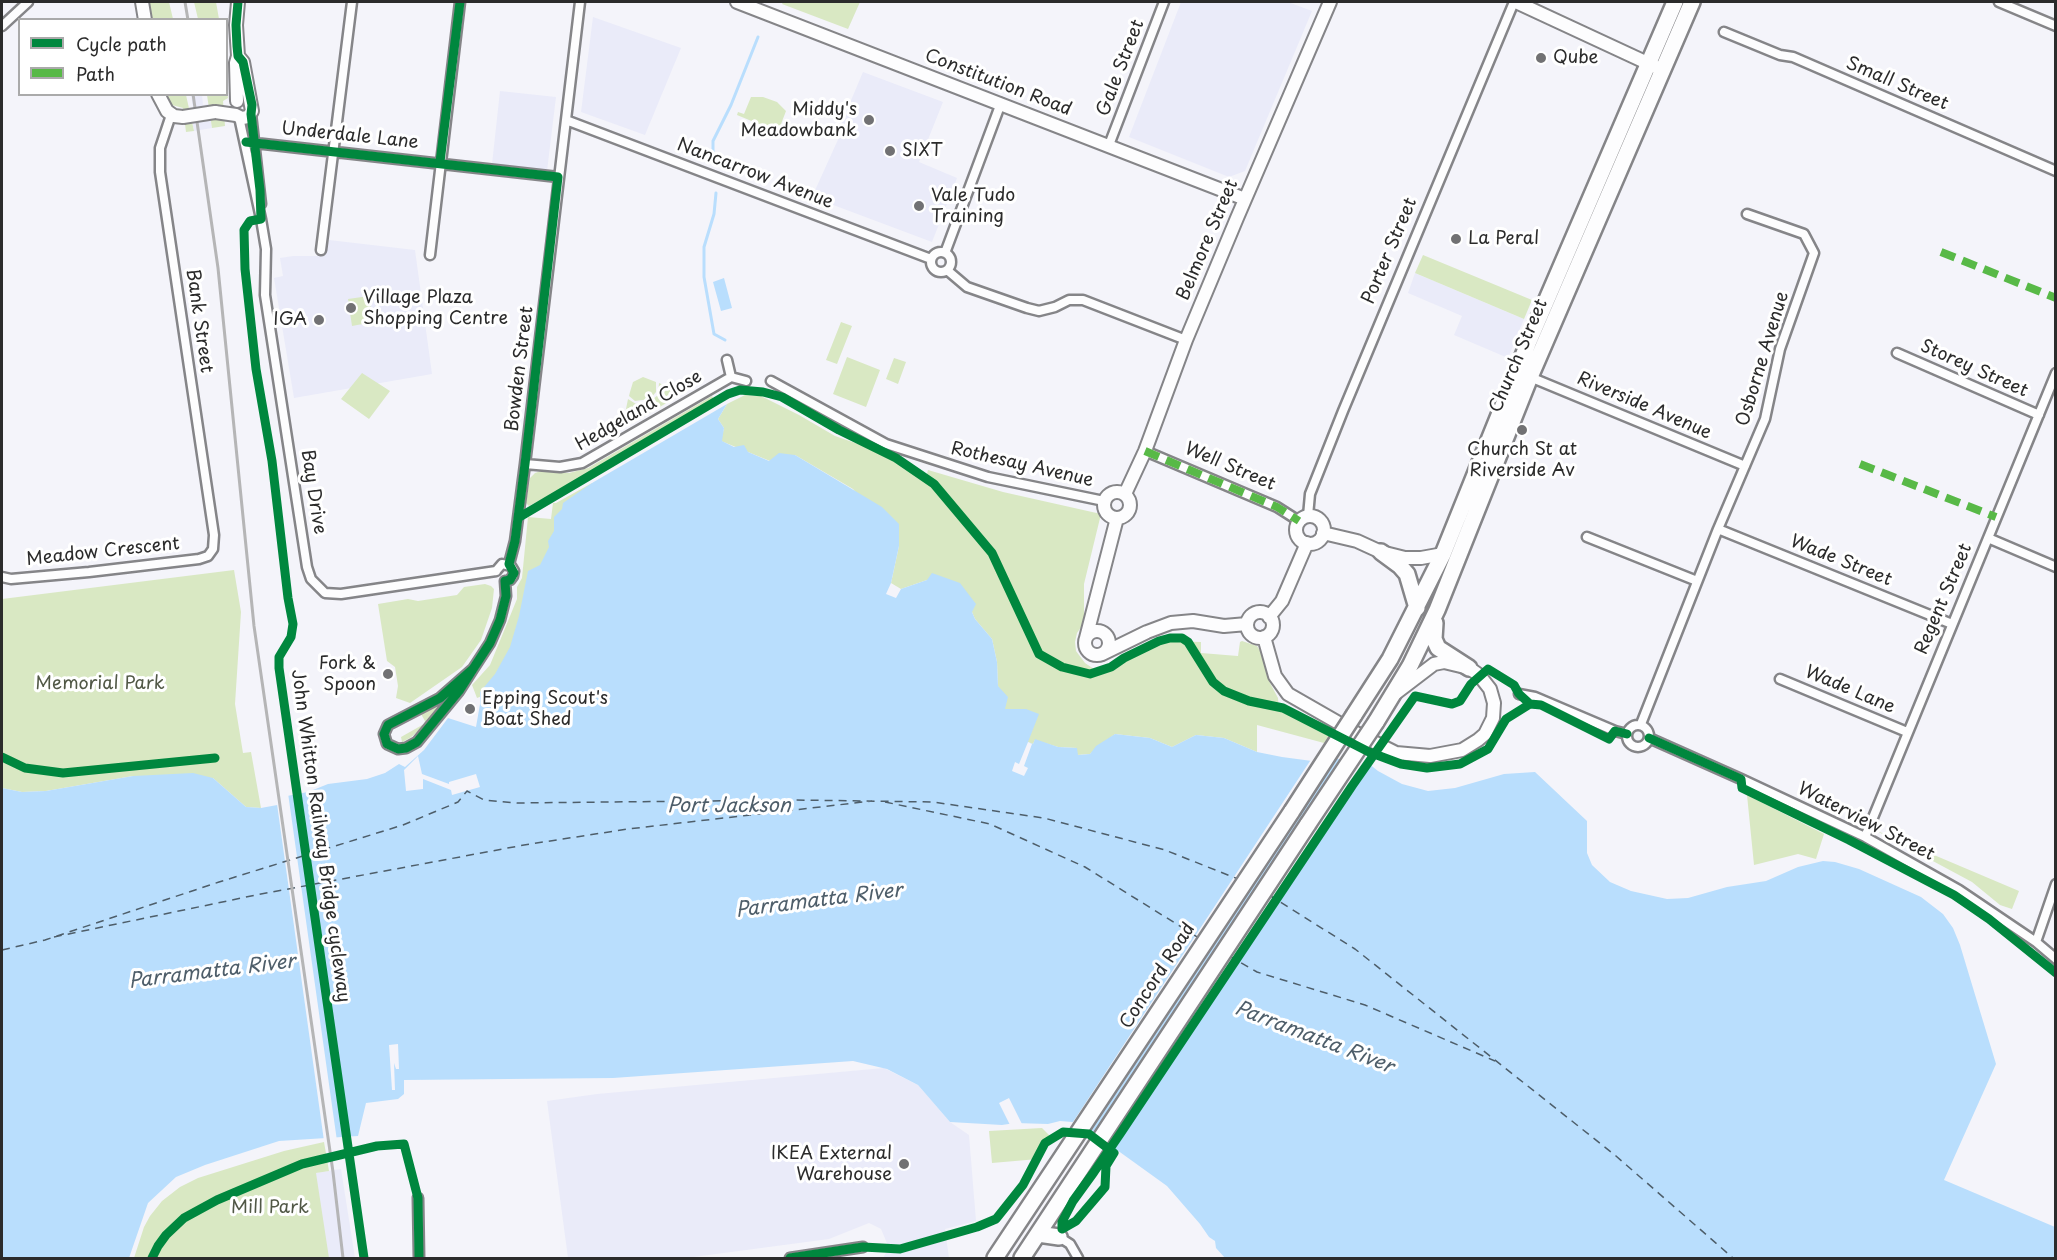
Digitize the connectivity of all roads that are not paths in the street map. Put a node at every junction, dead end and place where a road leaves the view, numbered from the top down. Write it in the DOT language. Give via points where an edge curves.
graph roads {
  1 [pos="28,2"];
  2 [pos="142,2"];
  3 [pos="238,2"];
  4 [pos="352,2"];
  5 [pos="460,2"];
  6 [pos="580,2"];
  7 [pos="737,2"];
  8 [pos="1164,2"];
  9 [pos="1330,2"];
  10 [pos="1515,2"];
  11 [pos="1675,2"];
  12 [pos="1692,2"];
  13 [pos="1999,2"];
  14 [pos="145,18"];
  15 [pos="2,26"];
  16 [pos="2055,26"];
  17 [pos="1724,32"];
  18 [pos="1648,63"];
  19 [pos="1663,70"];
  20 [pos="159,96"];
  21 [pos="1001,103"];
  22 [pos="235,110"];
  23 [pos="177,116"];
  24 [pos="566,120"];
  25 [pos="250,143"];
  26 [pos="1109,145"];
  27 [pos="333,151"];
  28 [pos="441,162"];
  29 [pos="2055,171"];
  30 [pos="558,177"];
  31 [pos="1245,199"];
  32 [pos="1747,214"];
  33 [pos="321,250"];
  34 [pos="945,253"];
  35 [pos="430,255"];
  36 [pos="932,259"];
  37 [pos="946,270"];
  38 [pos="1186,340"];
  39 [pos="1897,352"];
  40 [pos="728,360"];
  41 [pos="2055,373"];
  42 [pos="731,377"];
  43 [pos="1530,377"];
  44 [pos="746,381"];
  45 [pos="771,381"];
  46 [pos="2038,415"];
  47 [pos="1145,451"];
  48 [pos="525,464"];
  49 [pos="1745,466"];
  50 [pos="1125,494"];
  51 [pos="1104,501"];
  52 [pos="1117,518"];
  53 [pos="1303,519"];
  54 [pos="1718,529"];
  55 [pos="1323,534"];
  56 [pos="1587,537"];
  57 [pos="1988,538"];
  58 [pos="1307,543"];
  59 [pos="1382,552"];
  60 [pos="1443,554"];
  61 [pos="208,556"];
  62 [pos="509,564"];
  63 [pos="2055,567"];
  64 [pos="496,571"];
  65 [pos="2,577"];
  66 [pos="505,581"];
  67 [pos="1697,581"];
  68 [pos="1095,606"];
  69 [pos="1417,608"];
  70 [pos="1437,610"];
  71 [pos="1269,616"];
  72 [pos="1247,624"];
  73 [pos="1952,624"];
  74 [pos="1105,633"];
  75 [pos="1264,637"];
  76 [pos="1086,638"];
  77 [pos="1134,638"];
  78 [pos="1102,654"];
  79 [pos="1469,668"];
  80 [pos="473,669"];
  81 [pos="1780,679"];
  82 [pos="1519,694"];
  83 [pos="1393,695"];
  84 [pos="1354,715"];
  85 [pos="1641,724"];
  86 [pos="1907,732"];
  87 [pos="1627,734"];
  88 [pos="1649,738"];
  89 [pos="1865,837"];
  90 [pos="2055,884"];
  91 [pos="2036,942"];
  92 [pos="2055,959"];
  93 [pos="418,1198"];
  94 [pos="1038,1234"];
  95 [pos="1059,1237"];
  96 [pos="863,1247"];
  97 [pos="419,1258"];
  98 [pos="790,1258"];
  99 [pos="995,1258"];
  100 [pos="1022,1258"];
  101 [pos="1078,1258"];
  1 -- 15 [label="street"];
  2 -- 14 [label="main road"];
  3 -- 22 [label="main road" via="238,56 243,62"];
  4 -- 27 [label="street"];
  5 -- 28 [label="street"];
  6 -- 24 [label="street, Bowden Street"];
  7 -- 21 [label="main road, Constitution Road"];
  8 -- 26 [label="street, Gale Street"];
  9 -- 31 [label="main road, Belmore Street"];
  10 -- 18 [label="main road"];
  10 -- 53 [label="street, Porter Street" via="1343,411"];
  11 -- 18 [label="highway, Church Street"];
  12 -- 19 [label="highway, Church Street"];
  13 -- 16 [label="street"];
  17 -- 29 [label="street, Small Street" via="1793,57"];
  18 -- 19 [label="main road"];
  18 -- 60 [label="highway, Church Street"];
  19 -- 43 [label="highway, Church Street"];
  20 -- 23 [label="main road" via="163,106"];
  21 -- 26 [label="main road, Constitution Road"];
  21 -- 34 [label="street"];
  22 -- 23 [label="main road, bridge"];
  22 -- 25 [label="street, Bay Drive"];
  23 -- 61 [label="street, Bank Street" via="160,148 160,172 214,534"];
  24 -- 30 [label="street, Bowden Street"];
  24 -- 36 [label="street, Nancarrow Avenue"];
  25 -- 27 [label="street, Underdale Lane"];
  25 -- 64 [label="street, Bay Drive" via="254,191 266,249 265,295 307,567 314,583 325,593 341,594"];
  26 -- 31 [label="main road, Constitution Road"];
  27 -- 28 [label="street, Underdale Lane"];
  27 -- 33 [label="street"];
  28 -- 30 [label="street, Underdale Lane"];
  28 -- 35 [label="street"];
  30 -- 48 [label="street, Bowden Street"];
  31 -- 38 [label="main road, Belmore Street"];
  32 -- 49 [label="street, Osborne Avenue" via="1804,234 1814,253 1780,349 1765,419"];
  34 -- 36 [label="street" via="937,253"];
  34 -- 37 [label="street" via="950,261"];
  36 -- 37 [label="street" via="935,270"];
  37 -- 38 [label="street" via="967,287 1030,308 1039,310 1069,300 1083,300"];
  38 -- 47 [label="main road, Belmore Street"];
  39 -- 46 [label="street, Storey Street"];
  40 -- 42 [label="street, Hedgeland Close"];
  41 -- 46 [label="street, Regent Street"];
  42 -- 44 [label="street, Hedgeland Close"];
  42 -- 48 [label="street, Hedgeland Close" via="582,463 560,467"];
  43 -- 49 [label="street, Riverside Avenue"];
  43 -- 70 [label="highway, Church Street"];
  45 -- 51 [label="street, Rothesay Avenue" via="886,444 988,477"];
  46 -- 57 [label="street, Regent Street"];
  47 -- 50 [label="main road, Belmore Street"];
  47 -- 53 [label="street, Well Street"];
  48 -- 62 [label="street, Bowden Street"];
  49 -- 54 [label="street, Osborne Avenue"];
  50 -- 51 [label="main road" via="1113,492"];
  50 -- 52 [label="main road" via="1130,501 1129,509 1125,516"];
  51 -- 52 [label="main road" via="1106,512"];
  52 -- 68 [label="main road"];
  53 -- 55 [label="main road" via="1314,517 1320,521"];
  53 -- 58 [label="main road" via="1296,528 1297,535"];
  54 -- 67 [label="street, Osborne Avenue"];
  54 -- 73 [label="street, Wade Street"];
  55 -- 58 [label="main road" via="1317,542"];
  55 -- 59 [label="main road" via="1357,541"];
  56 -- 67 [label="street"];
  57 -- 63 [label="street"];
  57 -- 73 [label="street, Regent Street"];
  58 -- 71 [label="main road" via="1282,601"];
  59 -- 60 [label="main road" via="1412,559"];
  59 -- 69 [label="highway" via="1407,574"];
  60 -- 69 [label="highway, Church Street"];
  61 -- 65 [label="street, Meadow Crescent" via="89,572"];
  62 -- 64 [label="street" via="500,565"];
  62 -- 66 [label="street" via="514,573"];
  64 -- 66 [label="street" via="498,579"];
  66 -- 80 [label="street" via="500,620"];
  67 -- 85 [label="street, Osborne Avenue"];
  68 -- 74 [label="main road"];
  68 -- 76 [label="main road"];
  69 -- 84 [label="highway, Church Street"];
  70 -- 79 [label="highway" via="1436,644"];
  70 -- 83 [label="highway, Church Street"];
  71 -- 72 [label="main road" via="1254,613"];
  71 -- 75 [label="main road" via="1272,631"];
  72 -- 75 [label="main road" via="1252,636"];
  72 -- 77 [label="main road" via="1178,622"];
  73 -- 86 [label="street, Regent Street"];
  74 -- 76 [label="main road" via="1091,632"];
  74 -- 77 [label="main road" via="1115,638"];
  74 -- 78 [label="main road" via="1109,645"];
  75 -- 79 [label="main road" via="1275,676 1288,694 1356,733 1406,755 1451,753 1485,734 1493,718 1494,703 1486,682"];
  76 -- 78 [label="main road" via="1085,646 1090,653"];
  77 -- 78 [label="main road"];
  79 -- 83 [label="main road" via="1449,662 1434,664"];
  80 -- 80 [label="street" via="417,742 394,749 385,741 384,731 391,723 440,698"];
  81 -- 86 [label="street, Wade Lane"];
  82 -- 87 [label="street"];
  83 -- 94 [label="highway, Church Street, bridge"];
  84 -- 99 [label="highway, Concord Road, bridge"];
  85 -- 87 [label="street" via="1632,725"];
  85 -- 88 [label="street"];
  86 -- 89 [label="street, Regent Street"];
  87 -- 88 [label="street" via="1637,748 1644,747"];
  88 -- 89 [label="street, Waterview Street"];
  89 -- 91 [label="street, Waterview Street" via="1959,890"];
  90 -- 91 [label="street"];
  91 -- 92 [label="street, Waterview Street"];
  93 -- 97 [label="street"];
  94 -- 95 [label="highway"];
  94 -- 100 [label="highway"];
  95 -- 101 [label="street" via="1070,1244"];
  96 -- 98 [label="street"];
}
